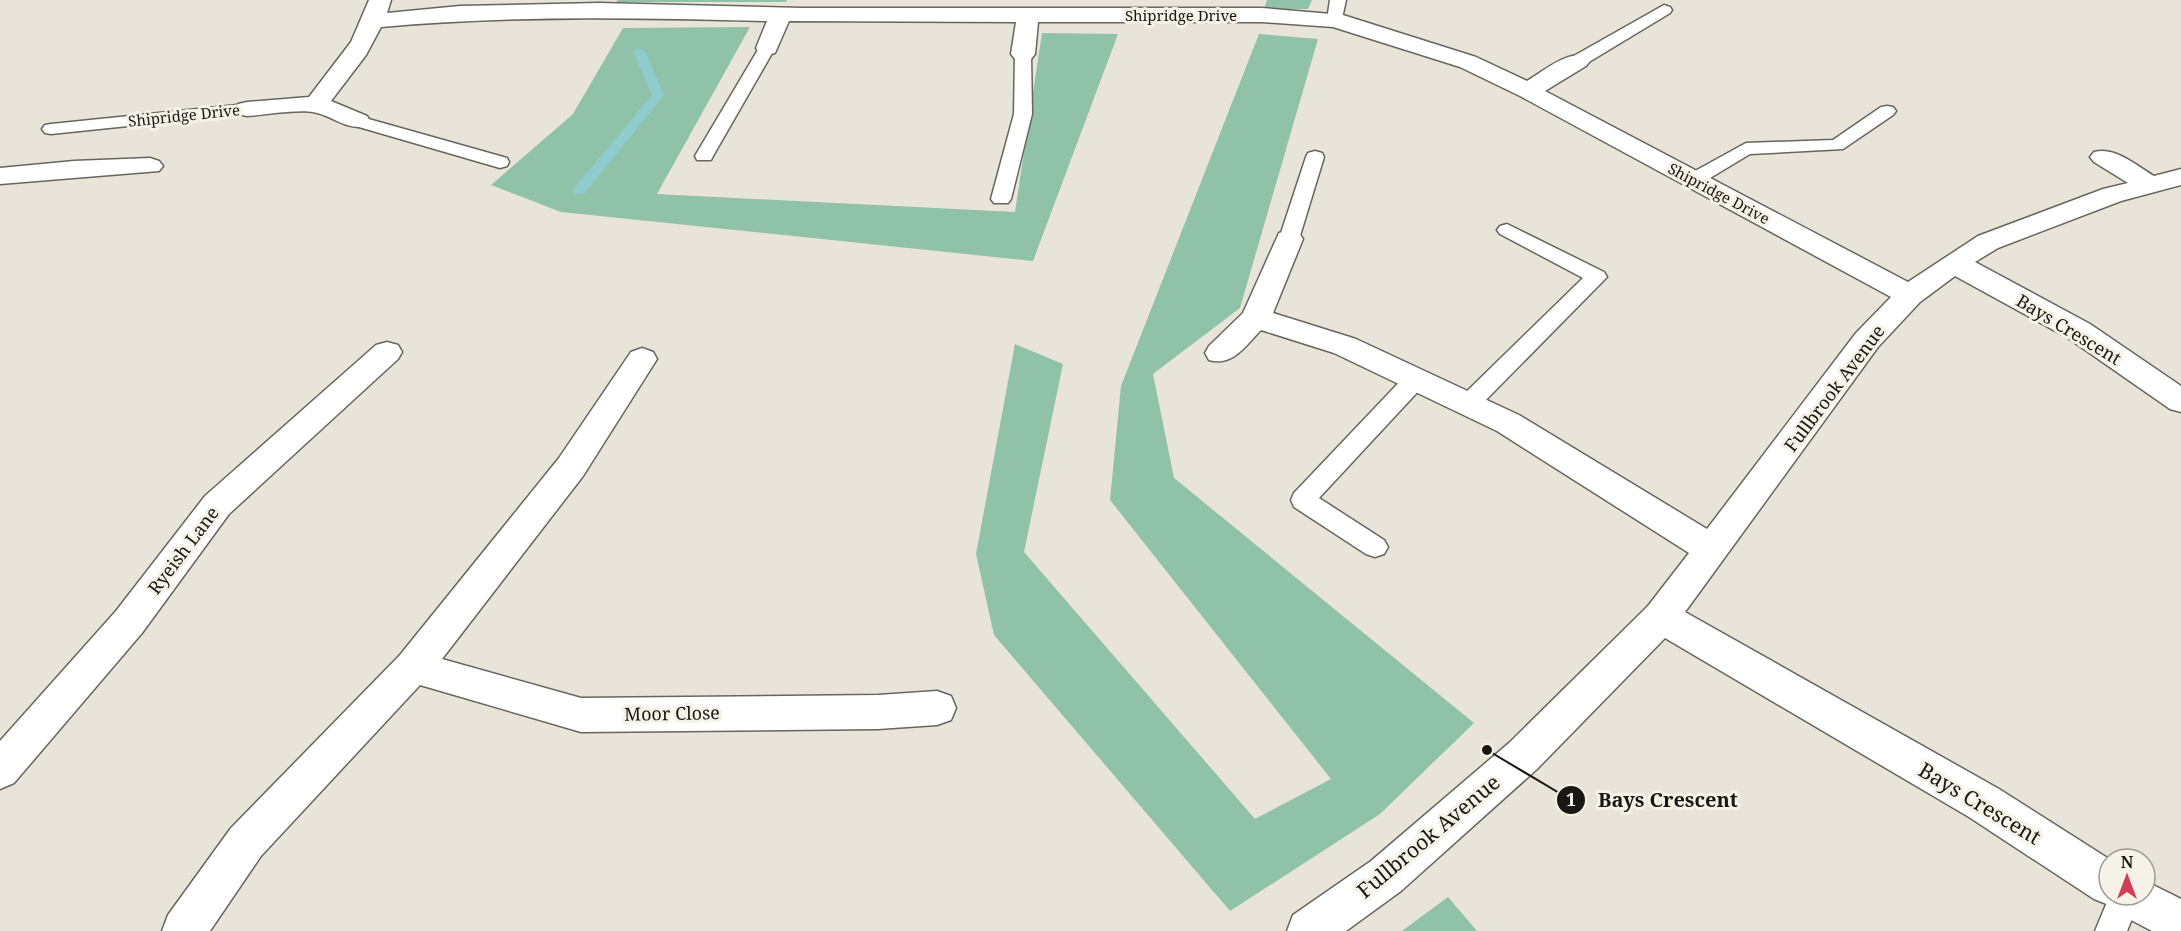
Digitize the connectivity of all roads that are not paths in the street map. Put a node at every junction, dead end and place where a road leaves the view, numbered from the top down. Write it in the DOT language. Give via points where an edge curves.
graph roads {
  1 [pos="602,5"];
  2 [pos="1213,7"];
  3 [pos="378,10"];
  4 [pos="797,10"];
  5 [pos="1336,10"];
  6 [pos="1664,10"];
  7 [pos="1028,15"];
  8 [pos="767,48"];
  9 [pos="1023,54"];
  10 [pos="1578,61"];
  11 [pos="1528,91"];
  12 [pos="316,104"];
  13 [pos="247,108"];
  14 [pos="1887,111"];
  15 [pos="358,121"];
  16 [pos="51,129"];
  17 [pos="704,156"];
  18 [pos="1315,157"];
  19 [pos="2103,157"];
  20 [pos="500,162"];
  21 [pos="150,166"];
  22 [pos="0,176"];
  23 [pos="1693,180"];
  24 [pos="2166,181"];
  25 [pos="1001,199"];
  26 [pos="1507,230"];
  27 [pos="1289,239"];
  28 [pos="1954,263"];
  29 [pos="1910,295"];
  30 [pos="1256,318"];
  31 [pos="387,352"];
  32 [pos="1220,353"];
  33 [pos="642,359"];
  34 [pos="1416,379"];
  35 [pos="2181,401"];
  36 [pos="1468,404"];
  37 [pos="1375,547"];
  38 [pos="1711,549"];
  39 [pos="1661,617"];
  40 [pos="413,667"];
  41 [pos="937,708"];
  42 [pos="0,770"];
  43 [pos="2097,876"];
  44 [pos="2121,907"];
  45 [pos="2150,907"];
  46 [pos="2181,922"];
  47 [pos="184,931"];
  48 [pos="1309,931"];
  49 [pos="2111,931"];
  1 -- 3 [label="street, Shipridge Drive" via="460,13"];
  1 -- 4 [label="street, Shipridge Drive"];
  2 -- 5 [label="street, Shipridge Drive"];
  2 -- 7 [label="street, Shipridge Drive"];
  3 -- 12 [label="street, Shipridge Drive" via="342,73"];
  4 -- 7 [label="street, Shipridge Drive"];
  4 -- 8 [label="street"];
  5 -- 11 [label="street, Shipridge Drive" via="1468,62"];
  6 -- 10 [label="lane"];
  7 -- 9 [label="street"];
  8 -- 17 [label="lane"];
  9 -- 25 [label="lane" via="1023,114"];
  10 -- 11 [label="street"];
  11 -- 23 [label="street, Shipridge Drive"];
  12 -- 13 [label="street, Shipridge Drive"];
  12 -- 15 [label="street, Shipridge Drive"];
  13 -- 16 [label="lane, Shipridge Drive"];
  14 -- 23 [label="lane" via="1838,145 1746,149"];
  15 -- 20 [label="lane, Shipridge Drive"];
  18 -- 27 [label="lane"];
  19 -- 24 [label="street"];
  21 -- 22 [label="street"];
  23 -- 29 [label="street, Shipridge Drive"];
  24 -- 28 [label="street, Fullbrook Avenue" via="2112,195 2042,221 1988,242"];
  26 -- 36 [label="lane" via="1597,277"];
  27 -- 30 [label="street"];
  28 -- 29 [label="street, Fullbrook Avenue"];
  28 -- 35 [label="street, Bays Crescent" via="2079,331"];
  29 -- 38 [label="street, Fullbrook Avenue" via="1867,340"];
  30 -- 32 [label="street"];
  30 -- 34 [label="street" via="1345,346"];
  31 -- 42 [label="street, Ryeish Lane" via="217,505 129,622"];
  33 -- 40 [label="street" via="571,467"];
  34 -- 36 [label="street"];
  34 -- 37 [label="lane" via="1303,500"];
  36 -- 38 [label="street" via="1508,423"];
  38 -- 39 [label="street, Fullbrook Avenue"];
  39 -- 43 [label="street, Bays Crescent" via="1984,803"];
  39 -- 48 [label="street, Fullbrook Avenue" via="1523,756 1386,876"];
  40 -- 41 [label="street, Moor Close" via="580,716"];
  40 -- 47 [label="street" via="246,842"];
  44 -- 49 [label="lane"];
  45 -- 46 [label="street"];
}
